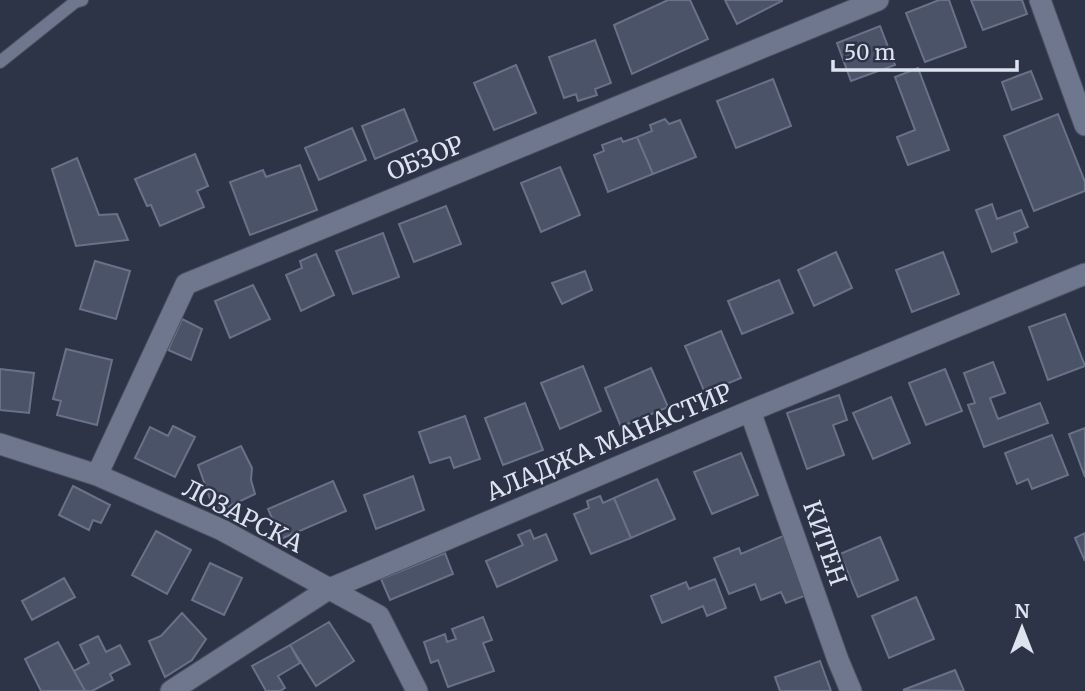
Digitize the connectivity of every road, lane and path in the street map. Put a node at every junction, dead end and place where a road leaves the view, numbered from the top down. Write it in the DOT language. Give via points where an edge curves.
graph roads {
  1 [pos="82,0"];
  2 [pos="878,0"];
  3 [pos="1040,0"];
  4 [pos="0,62"];
  5 [pos="1085,125"];
  6 [pos="1085,274"];
  7 [pos="750,411"];
  8 [pos="0,444"];
  9 [pos="97,475"];
  10 [pos="327,590"];
  11 [pos="171,691"];
  12 [pos="417,691"];
  13 [pos="851,691"];
  1 -- 4 [label="lane"];
  2 -- 9 [label="street, ОБЗОР" via="186,284"];
  3 -- 5 [label="street"];
  6 -- 7 [label="street, АЛАДЖА МАНАСТИР"];
  7 -- 10 [label="street, АЛАДЖА МАНАСТИР"];
  7 -- 13 [label="street, КИТЕН"];
  8 -- 9 [label="street, ЛОЗАРСКА"];
  9 -- 10 [label="street, ЛОЗАРСКА" via="222,530"];
  10 -- 11 [label="street, АЛАДЖА МАНАСТИР"];
  10 -- 12 [label="street, ЛОЗАРСКА" via="379,617"];
}
